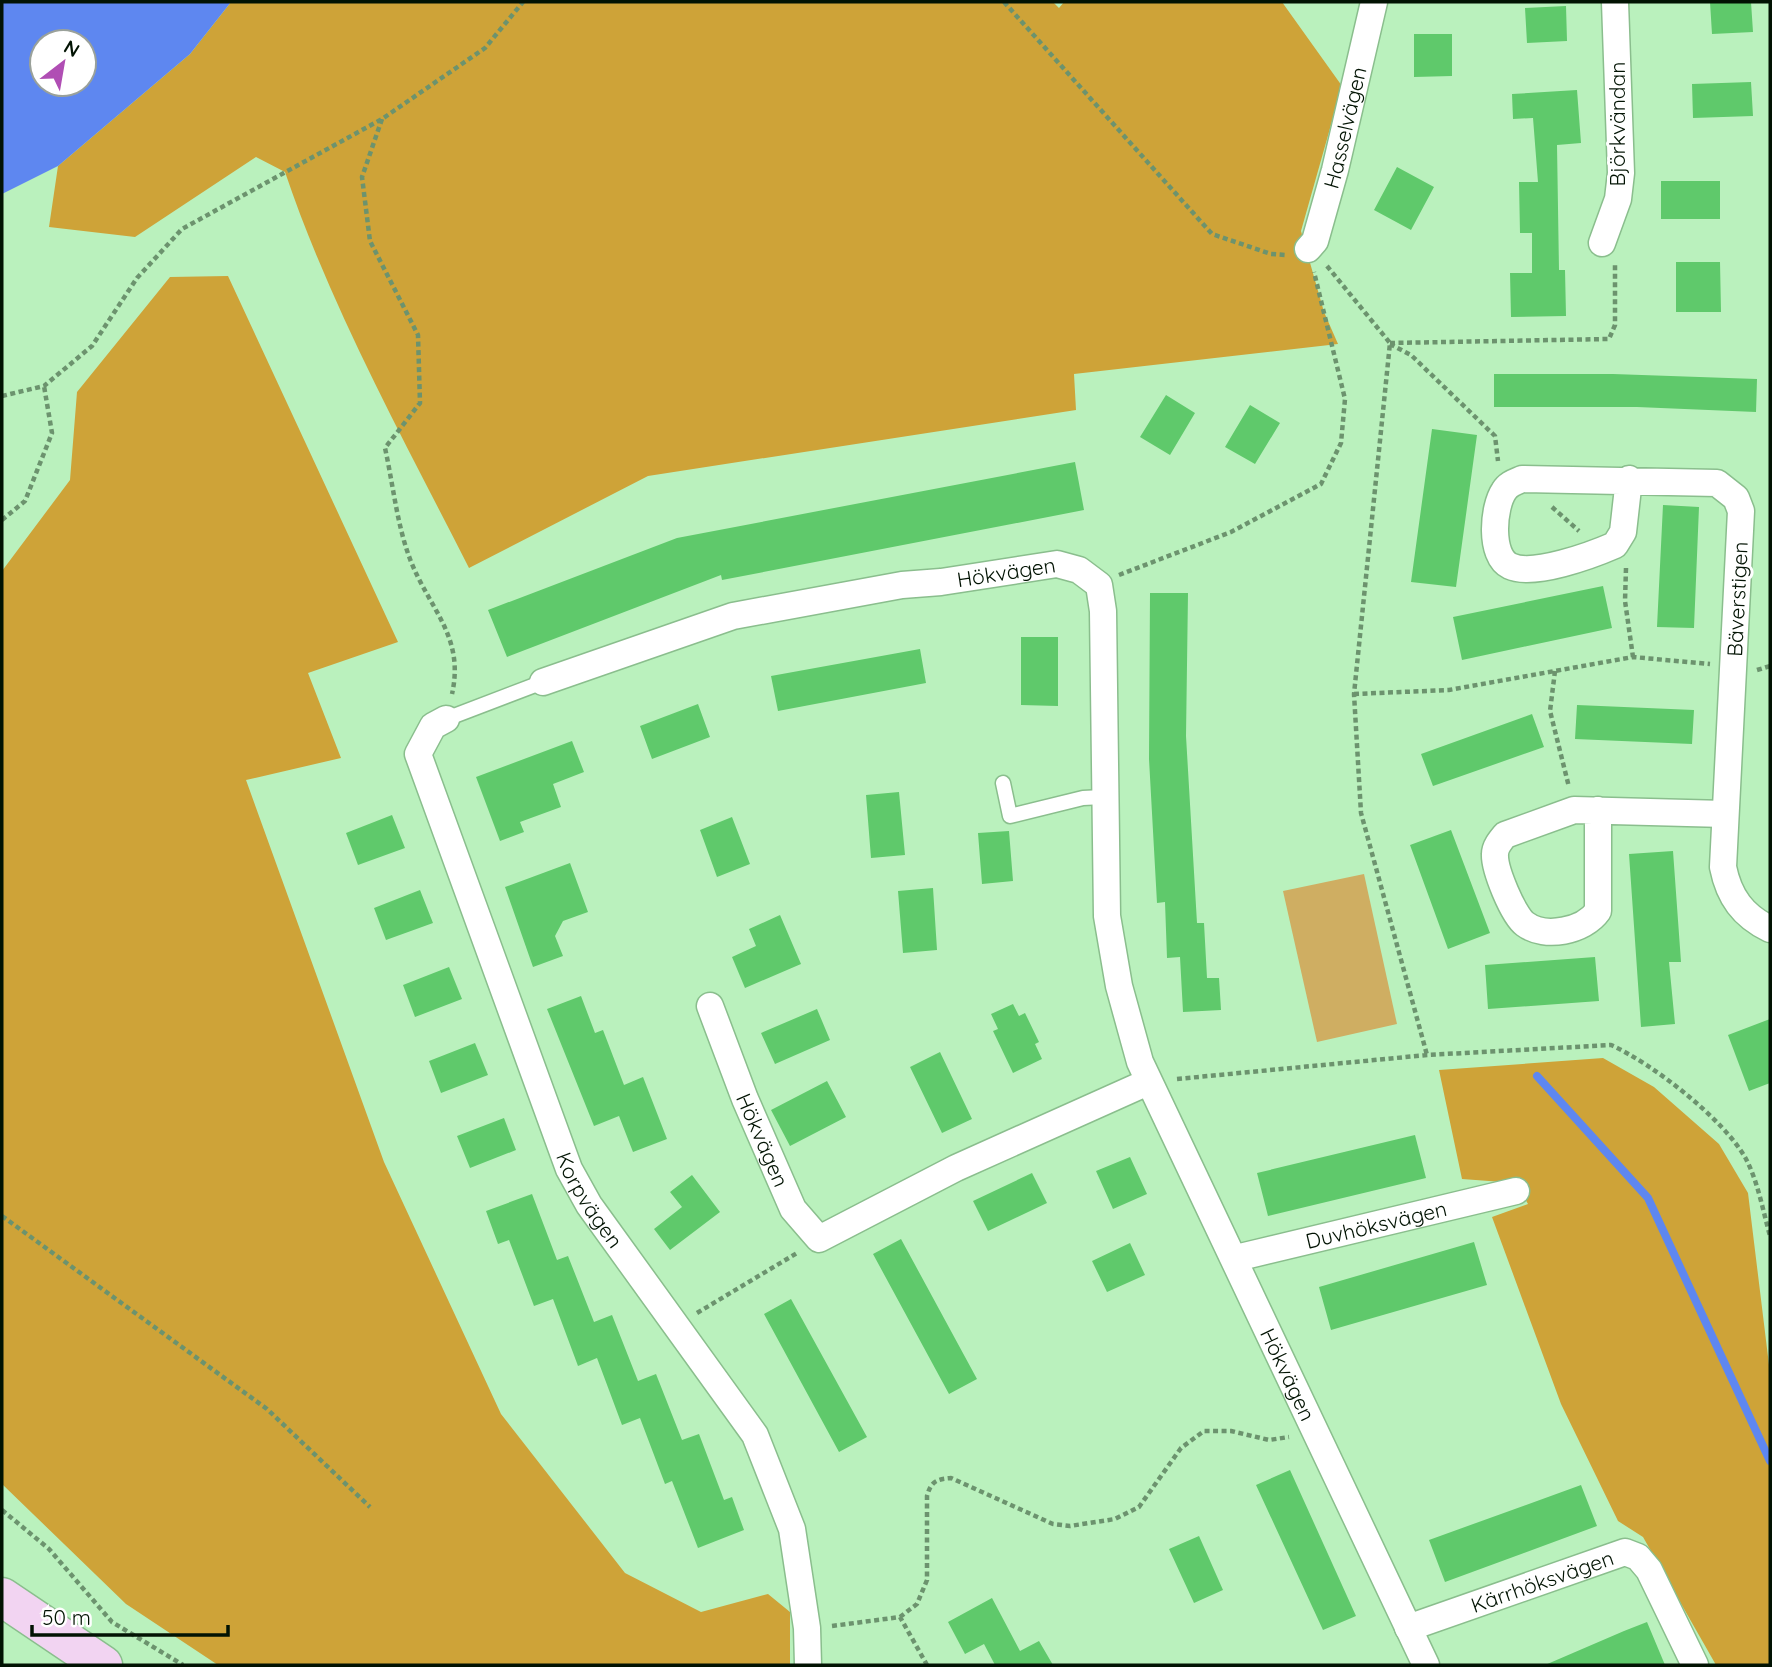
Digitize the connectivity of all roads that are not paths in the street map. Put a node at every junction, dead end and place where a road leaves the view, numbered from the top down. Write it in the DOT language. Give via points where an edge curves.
graph roads {
  1 [pos="1374,2"];
  2 [pos="1615,2"];
  3 [pos="1602,243"];
  4 [pos="1308,249"];
  5 [pos="1629,479"];
  6 [pos="543,682"];
  7 [pos="446,719"];
  8 [pos="1003,783"];
  9 [pos="1103,797"];
  10 [pos="1588,810"];
  11 [pos="1725,814"];
  12 [pos="1770,929"];
  13 [pos="710,1006"];
  14 [pos="1148,1082"];
  15 [pos="1516,1191"];
  16 [pos="1236,1258"];
  17 [pos="2,1597"];
  18 [pos="1408,1628"];
  19 [pos="103,1665"];
  20 [pos="808,1665"];
  21 [pos="1426,1665"];
  22 [pos="1695,1665"];
  1 -- 4 [label="street, Hasselvägen" via="1335,170 1315,241"];
  2 -- 3 [label="street, Björkvändan" via="1621,173 1618,199"];
  5 -- 5 [label="street, Bäverstigen" via="1623,532 1607,549 1520,570 1504,563 1496,526 1499,501 1516,482"];
  5 -- 11 [label="street, Bäverstigen" via="1717,483 1736,498 1741,511"];
  6 -- 7 [label="lane"];
  6 -- 9 [label="street, Hökvägen" via="733,616 863,591 1057,564 1079,570 1100,585"];
  7 -- 20 [label="street, Korpvägen" via="433,726 418,754 569,1169 589,1205 755,1435 792,1529"];
  8 -- 9 [label="lane" via="1010,816 1083,797"];
  9 -- 14 [label="street, Hökvägen" via="1107,916 1119,986"];
  10 -- 10 [label="street" via="1598,911 1581,927 1540,931 1527,926 1513,908 1498,870 1497,845 1518,828"];
  10 -- 11 [label="street"];
  11 -- 12 [label="street, Bäverstigen" via="1723,867 1729,890 1742,910"];
  13 -- 14 [label="street, Hökvägen" via="793,1209 819,1239 956,1168"];
  14 -- 16 [label="street, Hökvägen"];
  15 -- 16 [label="street, Duvhöksvägen"];
  16 -- 18 [label="street, Hökvägen"];
  17 -- 19 [label="street"];
  18 -- 21 [label="street, Hökvägen"];
  18 -- 22 [label="street, Kärrhöksvägen" via="1625,1552 1638,1557 1648,1570"];
}
